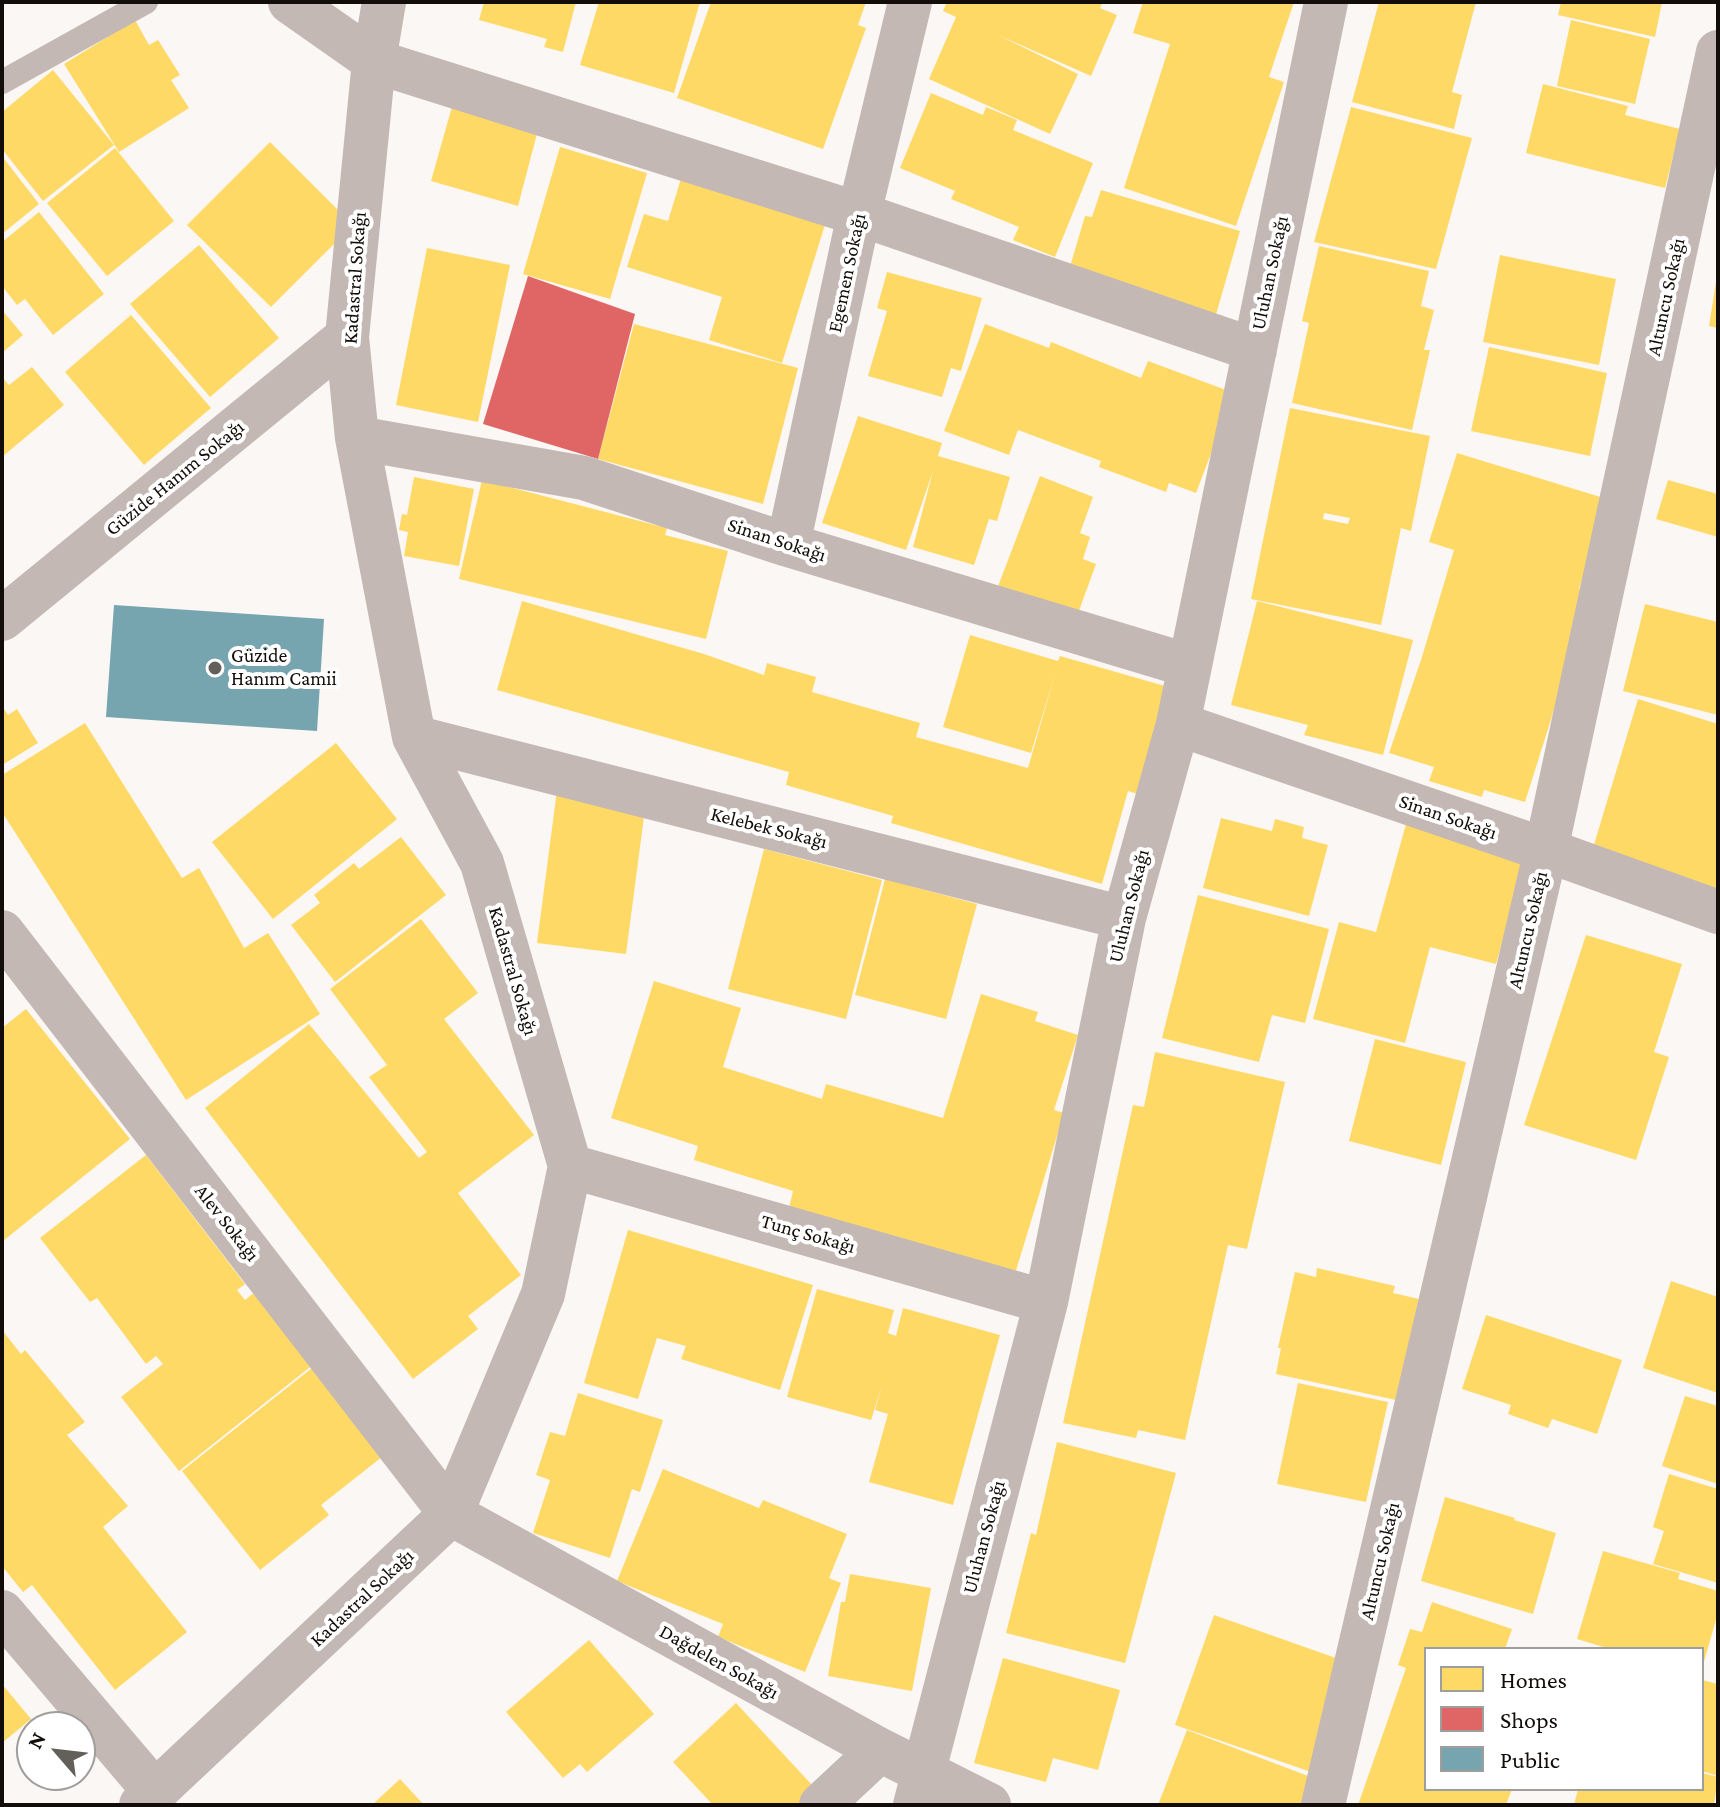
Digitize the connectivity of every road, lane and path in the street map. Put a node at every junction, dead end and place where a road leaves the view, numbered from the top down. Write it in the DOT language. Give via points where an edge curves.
graph roads {
  1 [pos="146,2"];
  2 [pos="290,2"];
  3 [pos="384,2"];
  4 [pos="910,2"];
  5 [pos="1326,2"];
  6 [pos="1718,52"];
  7 [pos="374,61"];
  8 [pos="2,82"];
  9 [pos="859,214"];
  10 [pos="347,337"];
  11 [pos="1255,350"];
  12 [pos="357,438"];
  13 [pos="788,545"];
  14 [pos="6,607"];
  15 [pos="1190,666"];
  16 [pos="1178,724"];
  17 [pos="414,737"];
  18 [pos="1546,850"];
  19 [pos="1718,912"];
  20 [pos="1124,918"];
  21 [pos="2,932"];
  22 [pos="570,1166"];
  23 [pos="1046,1302"];
  24 [pos="451,1514"];
  25 [pos="2,1612"];
  26 [pos="880,1750"];
  27 [pos="919,1789"];
  28 [pos="148,1799"];
  29 [pos="821,1805"];
  30 [pos="989,1805"];
  31 [pos="1323,1805"];
  1 -- 8 [label="lane"];
  2 -- 7 [label="street"];
  3 -- 7 [label="street, Kadastral Sokağı"];
  4 -- 9 [label="street, Egemen Sokağı"];
  5 -- 11 [label="street, Uluhan Sokağı"];
  6 -- 18 [label="street, Altuncu Sokağı"];
  7 -- 9 [label="street"];
  7 -- 10 [label="street, Kadastral Sokağı"];
  9 -- 11 [label="street"];
  9 -- 13 [label="street, Egemen Sokağı"];
  10 -- 12 [label="street, Kadastral Sokağı"];
  10 -- 14 [label="street, Güzide Hanım Sokağı"];
  11 -- 15 [label="street, Uluhan Sokağı"];
  12 -- 13 [label="street, Sinan Sokağı" via="584,478"];
  12 -- 17 [label="street, Kadastral Sokağı"];
  13 -- 15 [label="street, Sinan Sokağı"];
  15 -- 16 [label="street, Uluhan Sokağı"];
  16 -- 18 [label="street, Sinan Sokağı"];
  16 -- 20 [label="street, Uluhan Sokağı"];
  17 -- 20 [label="street, Kelebek Sokağı"];
  17 -- 22 [label="street, Kadastral Sokağı" via="482,863"];
  18 -- 19 [label="street, Sinan Sokağı"];
  18 -- 31 [label="street, Altuncu Sokağı"];
  20 -- 23 [label="street, Uluhan Sokağı"];
  21 -- 24 [label="street, Alev Sokağı"];
  22 -- 23 [label="street, Tunç Sokağı"];
  22 -- 24 [label="street, Kadastral Sokağı" via="543,1294"];
  23 -- 27 [label="street, Uluhan Sokağı"];
  24 -- 26 [label="street, Dağdelen Sokağı"];
  24 -- 28 [label="street, Kadastral Sokağı"];
  25 -- 28 [label="street"];
  26 -- 27 [label="street, Dağdelen Sokağı"];
  26 -- 29 [label="street"];
  27 -- 30 [label="street, Dağdelen Sokağı"];
}
